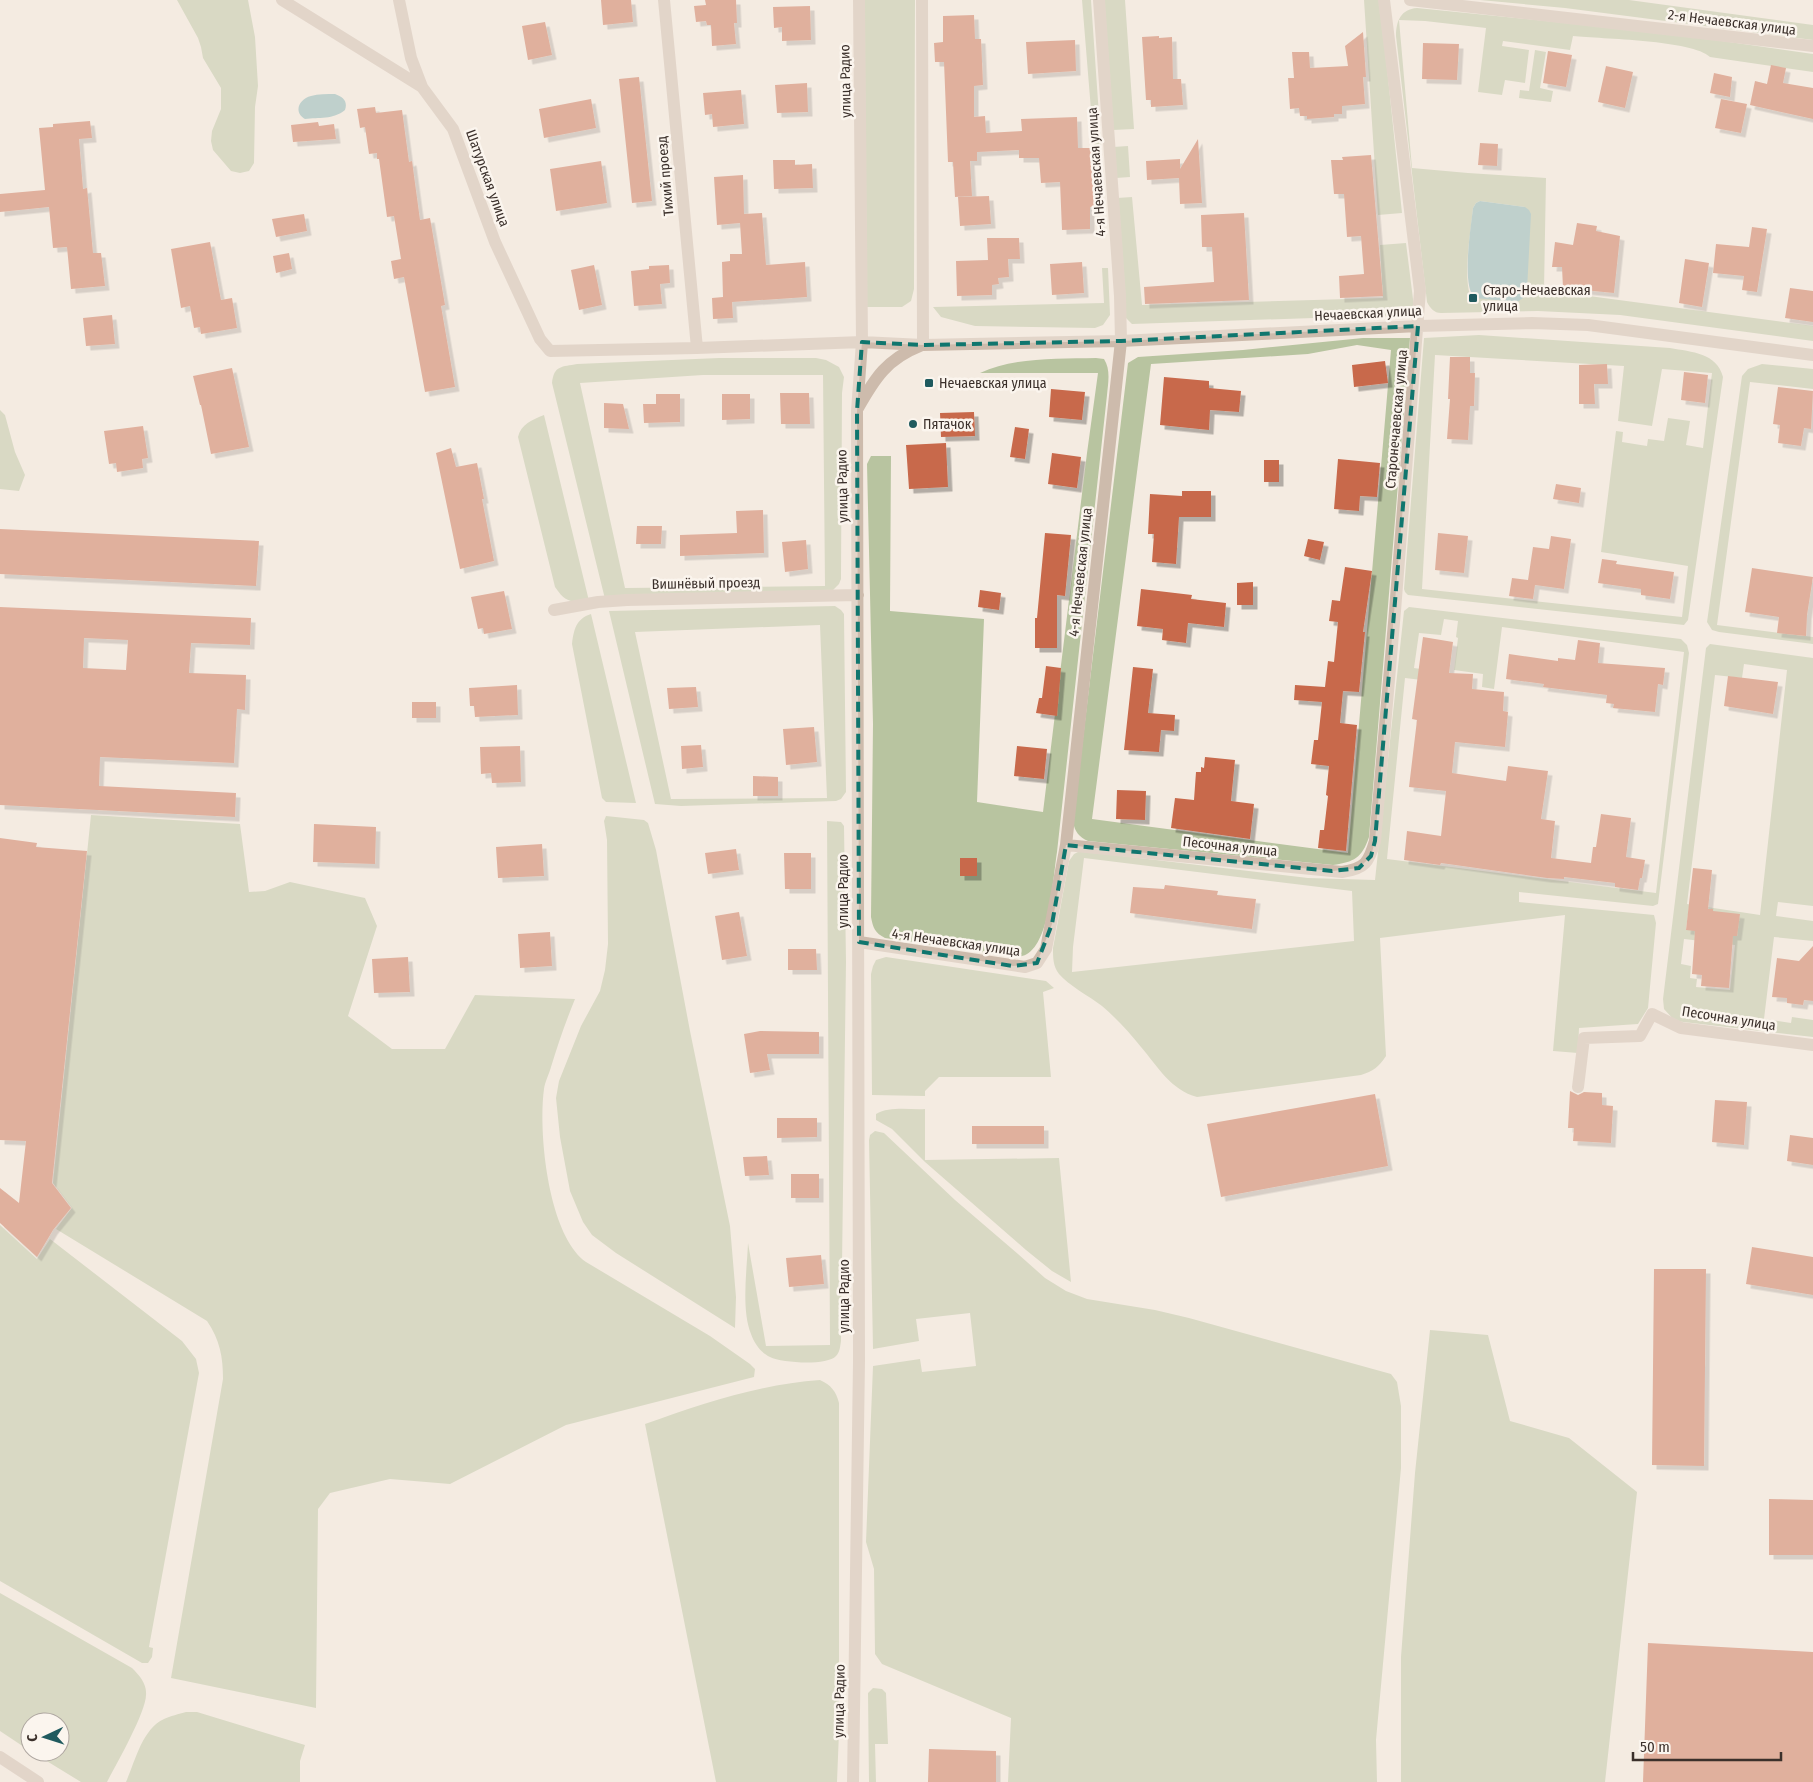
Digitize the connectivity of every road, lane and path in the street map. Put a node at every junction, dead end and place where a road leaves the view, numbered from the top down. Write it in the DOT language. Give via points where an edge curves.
graph roads {
  1 [pos="282,0"];
  2 [pos="399,0"];
  3 [pos="664,0"];
  4 [pos="859,0"];
  5 [pos="922,0"];
  6 [pos="1099,0"];
  7 [pos="1384,0"];
  8 [pos="1410,0"];
  9 [pos="1813,46"];
  10 [pos="422,87"];
  11 [pos="1418,326"];
  12 [pos="1121,341"];
  13 [pos="862,342"];
  14 [pos="923,345"];
  15 [pos="697,348"];
  16 [pos="1813,355"];
  17 [pos="856,411"];
  18 [pos="858,595"];
  19 [pos="554,610"];
  20 [pos="1375,841"];
  21 [pos="1066,844"];
  22 [pos="859,942"];
  23 [pos="1813,1045"];
  24 [pos="1578,1087"];
  25 [pos="0,1757"];
  26 [pos="38,1782"];
  27 [pos="853,1782"];
  1 -- 10 [label="street, Шатурская улица"];
  2 -- 10 [label="street" via="411,58"];
  3 -- 15 [label="street, Тихий проезд"];
  4 -- 13 [label="street, улица Радио"];
  5 -- 14 [label="street"];
  6 -- 12 [label="street, 4-я Нечаевская улица"];
  7 -- 11 [label="street, Старонечаевская улица" via="1420,291"];
  8 -- 9 [label="street, 2-я Нечаевская улица"];
  10 -- 15 [label="street, Шатурская улица" via="453,129 495,242 540,338 550,351"];
  11 -- 12 [label="street, Нечаевская улица"];
  11 -- 16 [label="street, Нечаевская улица" via="1588,325"];
  11 -- 20 [label="street, Старонечаевская улица"];
  12 -- 14 [label="street, Нечаевская улица"];
  12 -- 21 [label="street, 4-я Нечаевская улица"];
  13 -- 14 [label="street, Нечаевская улица"];
  13 -- 15 [label="street"];
  13 -- 17 [label="street, улица Радио"];
  14 -- 17 [label="street" via="891,362"];
  17 -- 18 [label="street, улица Радио"];
  18 -- 19 [label="street, Вишнёвый проезд" via="627,600"];
  18 -- 22 [label="street, улица Радио"];
  20 -- 21 [label="street, Песочная улица" via="1365,864 1342,872"];
  21 -- 22 [label="street, 4-я Нечаевская улица" via="1050,932 1038,963 1013,966"];
  22 -- 27 [label="street, улица Радио"];
  23 -- 24 [label="street, Песочная улица" via="1681,1028 1652,1014 1640,1036 1584,1038"];
  25 -- 26 [label="street"];
}
